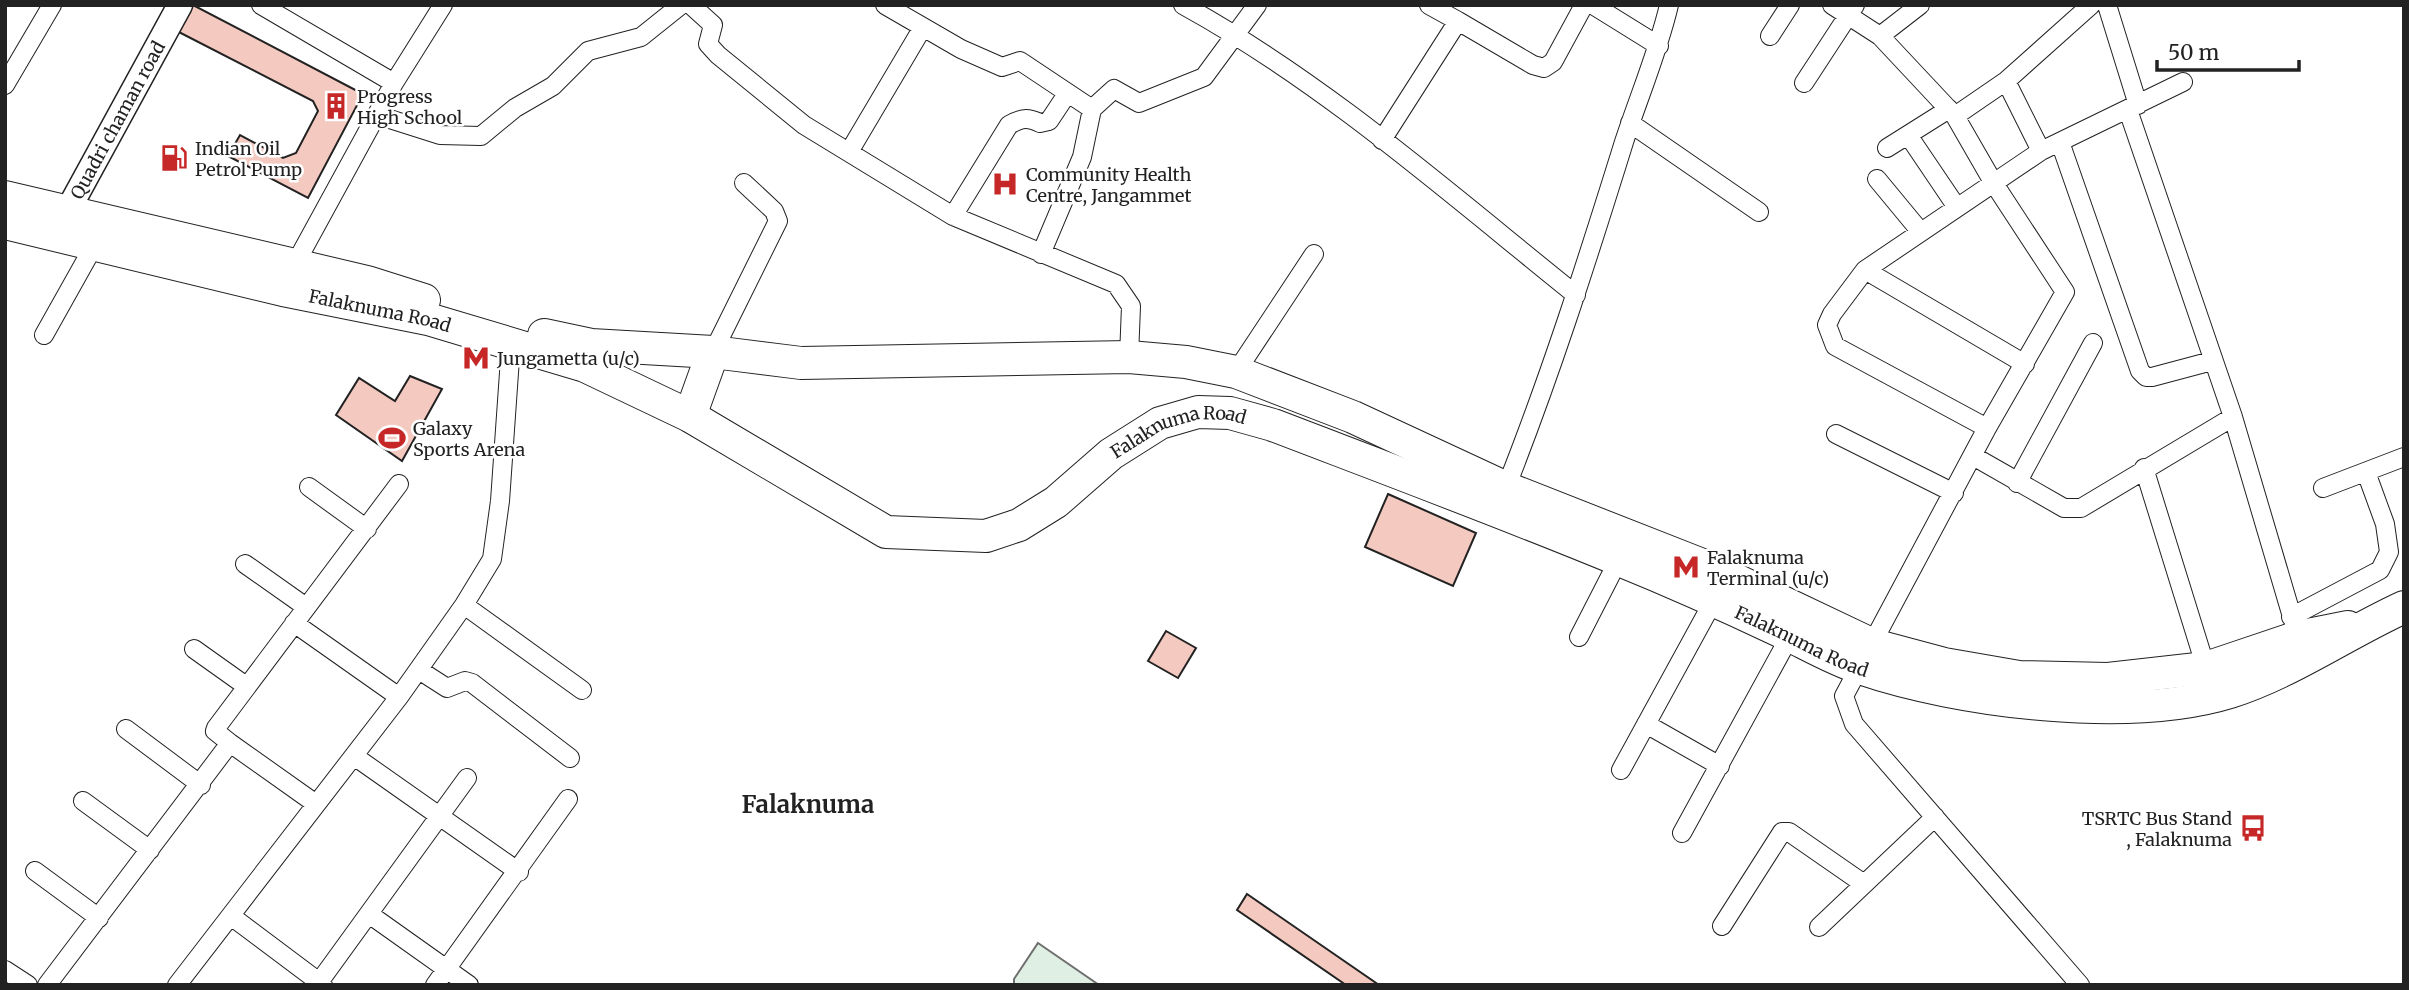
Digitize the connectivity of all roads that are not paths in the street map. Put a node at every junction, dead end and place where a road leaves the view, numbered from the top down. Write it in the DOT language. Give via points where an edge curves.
graph roads {
  1 [pos="52,5"];
  2 [pos="261,5"];
  3 [pos="443,5"];
  4 [pos="681,5"];
  5 [pos="691,5"];
  6 [pos="885,5"];
  7 [pos="1183,5"];
  8 [pos="1257,5"];
  9 [pos="1430,5"];
  10 [pos="1584,5"];
  11 [pos="1593,5"];
  12 [pos="1669,5"];
  13 [pos="1790,5"];
  14 [pos="1920,5"];
  15 [pos="2091,5"];
  16 [pos="2107,5"];
  17 [pos="179,6"];
  18 [pos="1845,8"];
  19 [pos="1458,21"];
  20 [pos="923,27"];
  21 [pos="1236,34"];
  22 [pos="1770,36"];
  23 [pos="1880,36"];
  24 [pos="1659,46"];
  25 [pos="2006,81"];
  26 [pos="6,82"];
  27 [pos="2183,82"];
  28 [pos="394,83"];
  29 [pos="1804,83"];
  30 [pos="1067,94"];
  31 [pos="2133,108"];
  32 [pos="1093,109"];
  33 [pos="1952,113"];
  34 [pos="377,116"];
  35 [pos="1630,123"];
  36 [pos="1908,135"];
  37 [pos="1382,140"];
  38 [pos="2060,142"];
  39 [pos="1887,148"];
  40 [pos="2041,151"];
  41 [pos="849,152"];
  42 [pos="1877,179"];
  43 [pos="1993,182"];
  44 [pos="744,183"];
  45 [pos="5,197"];
  46 [pos="1956,206"];
  47 [pos="1759,212"];
  48 [pos="953,216"];
  49 [pos="5,223"];
  50 [pos="63,223"];
  51 [pos="1920,231"];
  52 [pos="95,244"];
  53 [pos="1041,254"];
  54 [pos="1314,254"];
  55 [pos="294,266"];
  56 [pos="1865,270"];
  57 [pos="1576,295"];
  58 [pos="44,335"];
  59 [pos="2093,343"];
  60 [pos="511,344"];
  61 [pos="713,352"];
  62 [pos="1129,357"];
  63 [pos="2212,360"];
  64 [pos="2025,364"];
  65 [pos="1236,372"];
  66 [pos="690,416"];
  67 [pos="2233,417"];
  68 [pos="1987,428"];
  69 [pos="1836,434"];
  70 [pos="1973,456"];
  71 [pos="2404,457"];
  72 [pos="2144,468"];
  73 [pos="2366,472"];
  74 [pos="2017,483"];
  75 [pos="399,484"];
  76 [pos="309,487"];
  77 [pos="2323,488"];
  78 [pos="1954,493"];
  79 [pos="1501,499"];
  80 [pos="366,529"];
  81 [pos="1619,559"];
  82 [pos="245,564"];
  83 [pos="1714,600"];
  84 [pos="464,605"];
  85 [pos="306,607"];
  86 [pos="2404,607"];
  87 [pos="294,623"];
  88 [pos="2370,623"];
  89 [pos="2295,627"];
  90 [pos="1790,636"];
  91 [pos="1578,637"];
  92 [pos="194,649"];
  93 [pos="1865,656"];
  94 [pos="2206,668"];
  95 [pos="419,670"];
  96 [pos="246,686"];
  97 [pos="582,690"];
  98 [pos="2070,691"];
  99 [pos="398,697"];
  100 [pos="1646,724"];
  101 [pos="126,729"];
  102 [pos="230,743"];
  103 [pos="354,756"];
  104 [pos="570,758"];
  105 [pos="1720,766"];
  106 [pos="1621,770"];
  107 [pos="467,778"];
  108 [pos="201,785"];
  109 [pos="568,799"];
  110 [pos="83,801"];
  111 [pos="316,804"];
  112 [pos="440,816"];
  113 [pos="1935,817"];
  114 [pos="1682,833"];
  115 [pos="150,850"];
  116 [pos="35,871"];
  117 [pos="519,872"];
  118 [pos="1864,884"];
  119 [pos="369,914"];
  120 [pos="231,916"];
  121 [pos="99,918"];
  122 [pos="1722,926"];
  123 [pos="1819,927"];
  124 [pos="447,968"];
  125 [pos="5,970"];
  126 [pos="320,984"];
  127 [pos="27,985"];
  128 [pos="47,985"];
  129 [pos="177,985"];
  130 [pos="435,985"];
  131 [pos="469,985"];
  132 [pos="2080,985"];
  1 -- 26 [label="street"];
  2 -- 28 [label="street"];
  3 -- 28 [label="street"];
  4 -- 34 [label="street" via="641,37 587,51 553,86 515,108 481,136 440,135"];
  5 -- 41 [label="street" via="713,26 708,44 718,55 804,125"];
  6 -- 20 [label="street"];
  7 -- 21 [label="street"];
  8 -- 21 [label="street"];
  9 -- 19 [label="street"];
  10 -- 19 [label="street" via="1553,61 1544,68"];
  11 -- 24 [label="street"];
  12 -- 24 [label="street"];
  13 -- 22 [label="street"];
  14 -- 23 [label="street"];
  15 -- 25 [label="street"];
  16 -- 31 [label="street"];
  17 -- 50 [label="street, Quadri chaman road"];
  18 -- 23 [label="street"];
  18 -- 29 [label="street"];
  19 -- 37 [label="street"];
  20 -- 30 [label="street" via="1002,67 1020,61"];
  20 -- 41 [label="street"];
  21 -- 32 [label="street" via="1204,77 1139,103 1114,89"];
  21 -- 37 [label="street"];
  23 -- 33 [label="street"];
  24 -- 35 [label="street"];
  25 -- 33 [label="street"];
  25 -- 40 [label="street"];
  27 -- 31 [label="street"];
  28 -- 34 [label="street"];
  30 -- 32 [label="street"];
  30 -- 48 [label="street" via="1049,121 1030,118 1010,125"];
  31 -- 38 [label="street"];
  31 -- 63 [label="street"];
  32 -- 53 [label="street" via="1082,157"];
  33 -- 36 [label="street"];
  33 -- 43 [label="street"];
  34 -- 55 [label="street"];
  35 -- 47 [label="street"];
  35 -- 57 [label="street"];
  36 -- 39 [label="street"];
  36 -- 46 [label="street"];
  37 -- 57 [label="street"];
  38 -- 40 [label="street"];
  38 -- 63 [label="street" via="2140,371 2152,377"];
  40 -- 43 [label="street"];
  41 -- 48 [label="street"];
  42 -- 51 [label="street"];
  43 -- 46 [label="street"];
  43 -- 64 [label="street" via="2064,292"];
  44 -- 61 [label="street" via="774,211 778,221"];
  45 -- 50 [label="highway, Falaknuma Road"];
  46 -- 51 [label="street"];
  48 -- 53 [label="street"];
  49 -- 50 [label="highway, Falaknuma Road"];
  50 -- 52 [label="highway, Falaknuma Road"];
  50 -- 55 [label="highway, Falaknuma Road"];
  51 -- 56 [label="street"];
  52 -- 58 [label="street"];
  52 -- 60 [label="highway, Falaknuma Road" via="283,290 428,319"];
  53 -- 62 [label="street" via="1115,284 1121,291 1131,306"];
  54 -- 65 [label="street"];
  55 -- 61 [label="highway, Falaknuma Road" via="367,282 512,328 591,345"];
  56 -- 64 [label="street"];
  56 -- 68 [label="street" via="1827,325 1835,346"];
  57 -- 79 [label="street"];
  59 -- 74 [label="street"];
  60 -- 66 [label="highway, Falaknuma Road" via="584,366"];
  60 -- 84 [label="street" via="492,559"];
  61 -- 62 [label="highway, Falaknuma Road" via="801,363"];
  61 -- 66 [label="highway"];
  62 -- 65 [label="highway, Falaknuma Road"];
  63 -- 67 [label="street"];
  64 -- 68 [label="street"];
  65 -- 79 [label="highway, Falaknuma Road" via="1353,417"];
  66 -- 79 [label="highway, Falaknuma Road" via="886,532 986,536 1019,525 1056,502 1111,454 1160,423 1198,412 1230,413 1273,425"];
  67 -- 72 [label="street"];
  67 -- 89 [label="street"];
  68 -- 70 [label="street"];
  69 -- 78 [label="street"];
  70 -- 74 [label="street"];
  70 -- 78 [label="street"];
  71 -- 73 [label="street"];
  72 -- 74 [label="street" via="2081,509 2064,508"];
  72 -- 94 [label="street"];
  73 -- 77 [label="street"];
  73 -- 89 [label="street" via="2385,524 2389,552 2380,570"];
  75 -- 80 [label="street"];
  76 -- 80 [label="street"];
  78 -- 93 [label="street"];
  79 -- 81 [label="highway, Falaknuma Road"];
  79 -- 93 [label="highway, Falaknuma Road" via="1715,570"];
  80 -- 85 [label="street"];
  81 -- 83 [label="highway, Falaknuma Road"];
  81 -- 91 [label="street"];
  82 -- 85 [label="street"];
  83 -- 90 [label="highway, Falaknuma Road"];
  83 -- 100 [label="street"];
  84 -- 95 [label="street"];
  84 -- 97 [label="street"];
  85 -- 87 [label="street"];
  86 -- 88 [label="highway, Falaknuma Road"];
  87 -- 96 [label="street"];
  87 -- 99 [label="street"];
  88 -- 89 [label="highway, Falaknuma Road"];
  88 -- 98 [label="highway, Falaknuma Road" via="2310,659 2228,692 2153,706"];
  89 -- 94 [label="highway, Falaknuma Road"];
  90 -- 93 [label="highway, Falaknuma Road"];
  90 -- 105 [label="street"];
  92 -- 96 [label="street"];
  93 -- 98 [label="highway, Falaknuma Road" via="1944,664"];
  93 -- 113 [label="street" via="1844,696 1854,724"];
  94 -- 98 [label="highway, Falaknuma Road" via="2108,679"];
  95 -- 99 [label="street"];
  95 -- 104 [label="street" via="447,688 458,682 472,684"];
  96 -- 102 [label="street" via="216,728"];
  99 -- 103 [label="street"];
  100 -- 105 [label="street"];
  100 -- 106 [label="street"];
  101 -- 108 [label="street"];
  102 -- 108 [label="street"];
  102 -- 111 [label="street"];
  103 -- 111 [label="street"];
  103 -- 112 [label="street"];
  105 -- 114 [label="street"];
  107 -- 112 [label="street"];
  108 -- 115 [label="street"];
  109 -- 117 [label="street"];
  110 -- 115 [label="street"];
  111 -- 120 [label="street"];
  112 -- 117 [label="street"];
  112 -- 119 [label="street"];
  113 -- 118 [label="street"];
  113 -- 132 [label="street"];
  115 -- 121 [label="street"];
  116 -- 121 [label="street"];
  117 -- 124 [label="street"];
  118 -- 122 [label="street" via="1789,832 1782,832"];
  118 -- 123 [label="street"];
  119 -- 124 [label="street"];
  119 -- 126 [label="street"];
  120 -- 126 [label="street"];
  120 -- 129 [label="street"];
  121 -- 128 [label="street"];
  124 -- 130 [label="street"];
  124 -- 131 [label="street"];
  125 -- 127 [label="street"];
}
